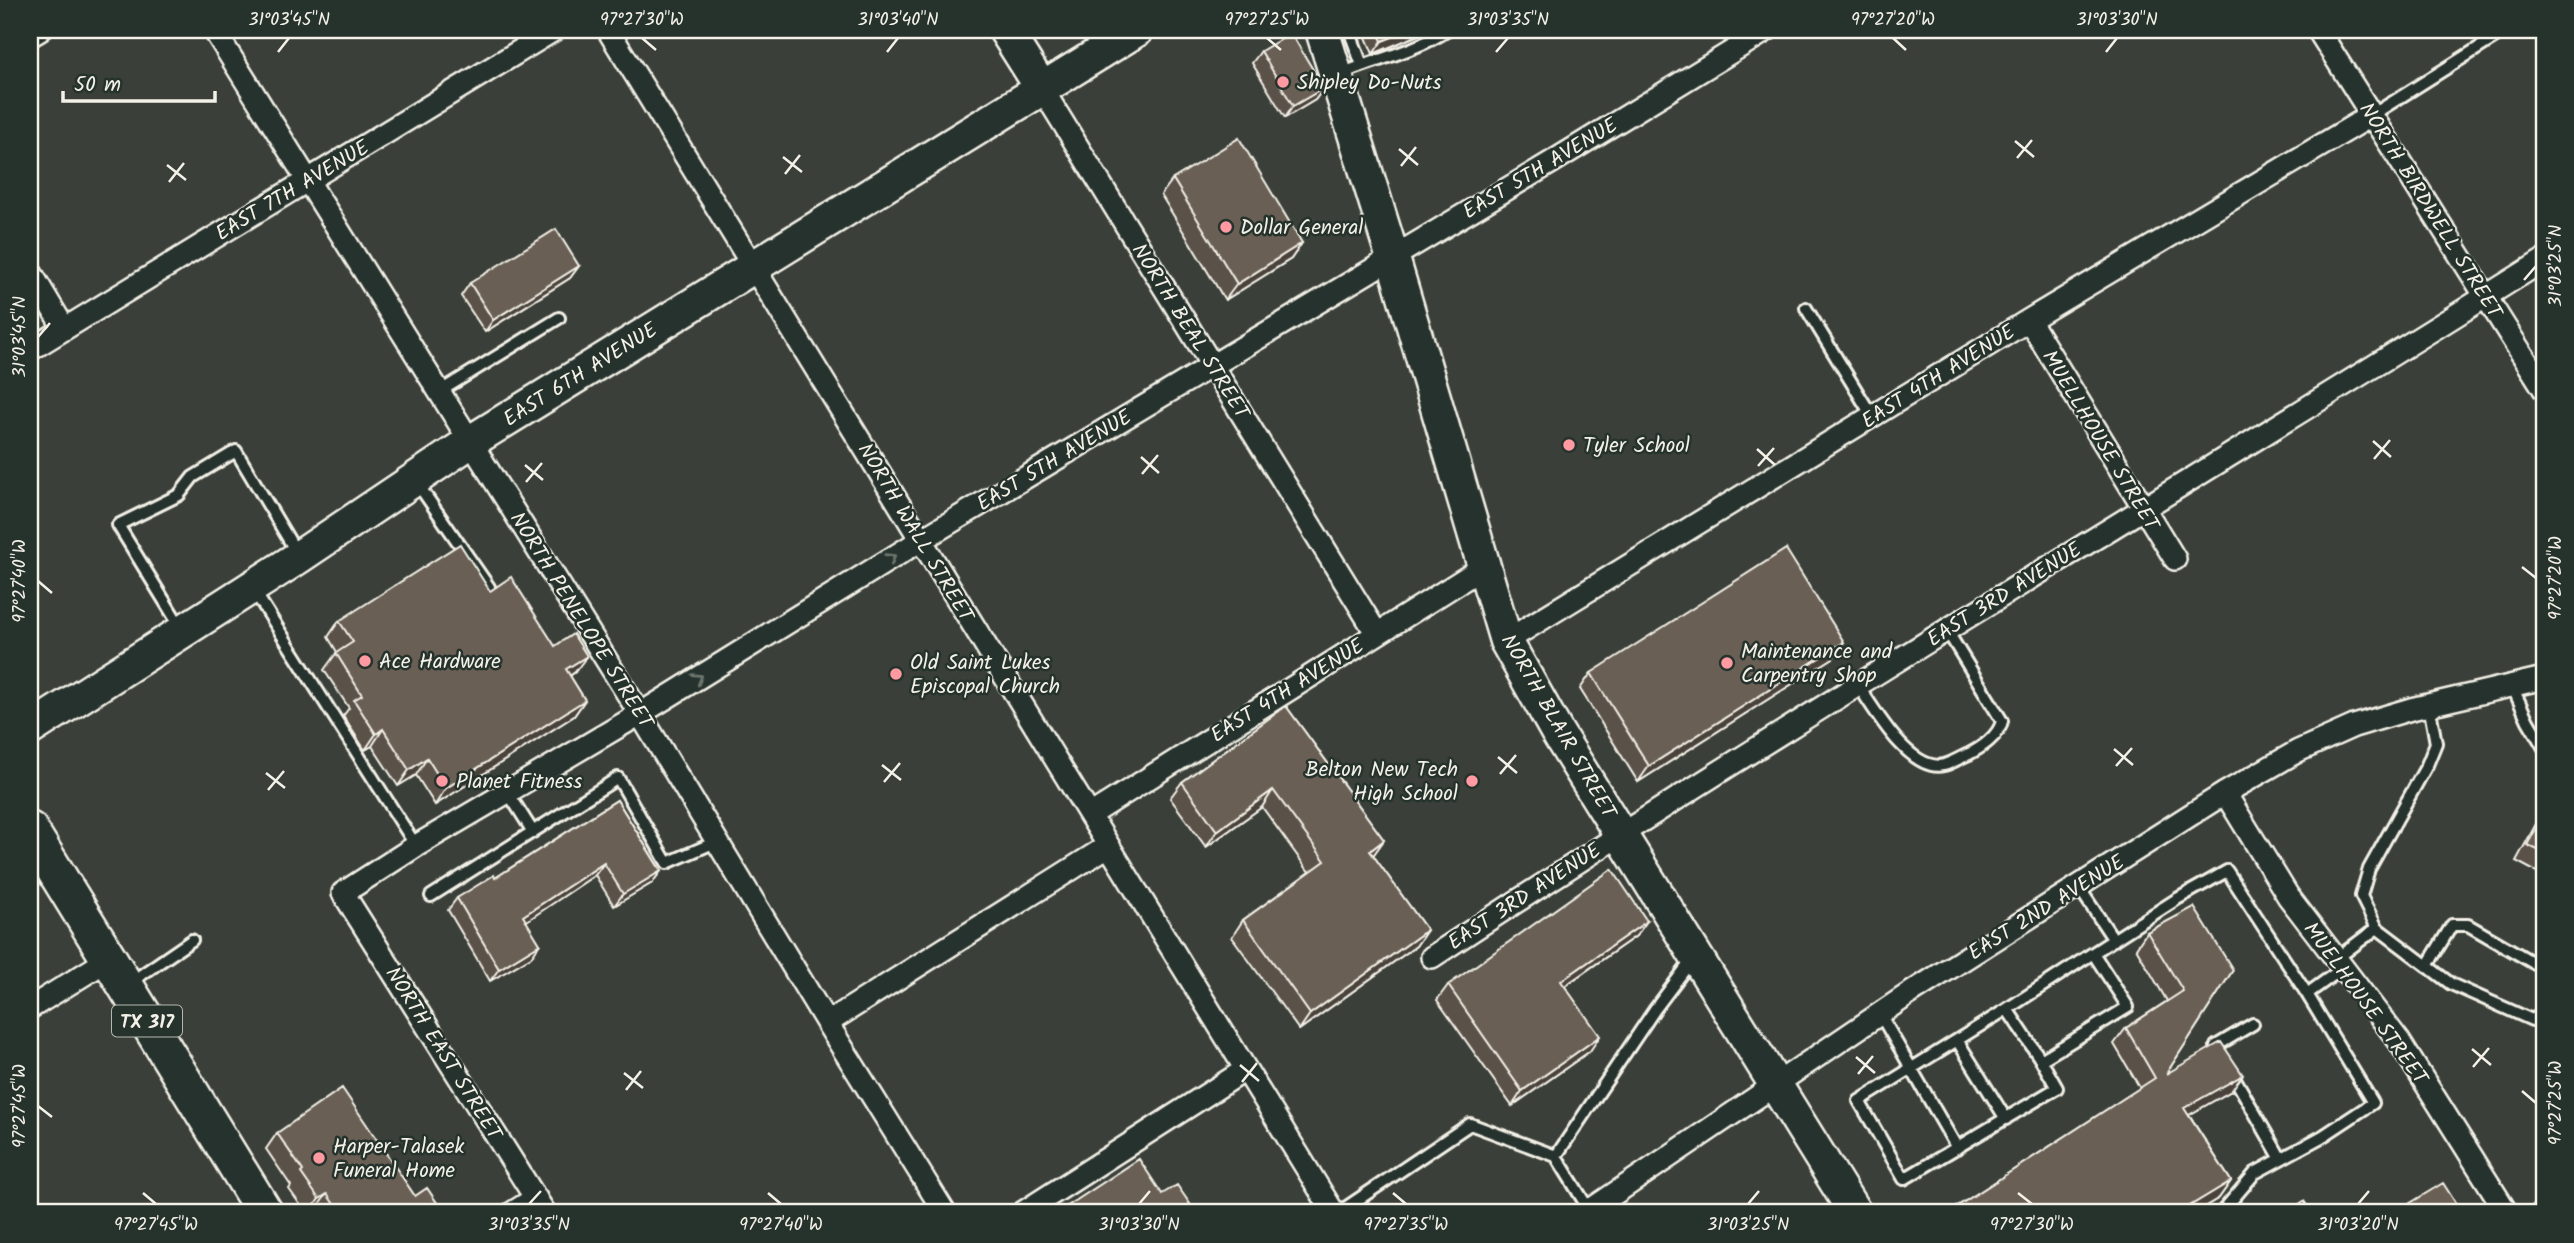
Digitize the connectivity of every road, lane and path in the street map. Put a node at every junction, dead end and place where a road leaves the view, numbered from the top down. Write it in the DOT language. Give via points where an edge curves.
graph roads {
  1 [pos="40,30"];
  2 [pos="214,30"];
  3 [pos="554,30"];
  4 [pos="608,30"];
  5 [pos="1005,30"];
  6 [pos="1137,30"];
  7 [pos="1322,30"];
  8 [pos="1349,30"];
  9 [pos="1448,30"];
  10 [pos="1766,30"];
  11 [pos="2318,30"];
  12 [pos="2507,30"];
  13 [pos="30,36"];
  14 [pos="1349,70"];
  15 [pos="1041,87"];
  16 [pos="2372,115"];
  17 [pos="308,180"];
  18 [pos="1392,256"];
  19 [pos="2544,260"];
  20 [pos="754,266"];
  21 [pos="30,271"];
  22 [pos="2485,297"];
  23 [pos="1806,308"];
  24 [pos="559,317"];
  25 [pos="2029,320"];
  26 [pos="64,328"];
  27 [pos="30,350"];
  28 [pos="1212,364"];
  29 [pos="2544,389"];
  30 [pos="439,392"];
  31 [pos="1872,416"];
  32 [pos="470,442"];
  33 [pos="414,479"];
  34 [pos="2141,508"];
  35 [pos="921,540"];
  36 [pos="299,557"];
  37 [pos="2175,559"];
  38 [pos="1485,566"];
  39 [pos="252,587"];
  40 [pos="489,587"];
  41 [pos="1946,629"];
  42 [pos="182,631"];
  43 [pos="1377,634"];
  44 [pos="1506,641"];
  45 [pos="2544,678"];
  46 [pos="1858,685"];
  47 [pos="2512,686"];
  48 [pos="2429,705"];
  49 [pos="640,714"];
  50 [pos="30,729"];
  51 [pos="2544,748"];
  52 [pos="507,791"];
  53 [pos="2225,793"];
  54 [pos="1090,815"];
  55 [pos="30,830"];
  56 [pos="533,832"];
  57 [pos="1620,833"];
  58 [pos="718,841"];
  59 [pos="416,846"];
  60 [pos="1108,846"];
  61 [pos="2078,886"];
  62 [pos="343,893"];
  63 [pos="431,896"];
  64 [pos="2377,928"];
  65 [pos="192,940"];
  66 [pos="2114,940"];
  67 [pos="2093,953"];
  68 [pos="1696,956"];
  69 [pos="1432,957"];
  70 [pos="2339,963"];
  71 [pos="2427,966"];
  72 [pos="2544,969"];
  73 [pos="117,973"];
  74 [pos="2307,994"];
  75 [pos="30,1008"];
  76 [pos="2007,1009"];
  77 [pos="2544,1013"];
  78 [pos="1880,1014"];
  79 [pos="827,1023"];
  80 [pos="2253,1024"];
  81 [pos="1957,1040"];
  82 [pos="2041,1060"];
  83 [pos="1911,1069"];
  84 [pos="1245,1070"];
  85 [pos="1777,1085"];
  86 [pos="2006,1119"];
  87 [pos="1957,1148"];
  88 [pos="1556,1156"];
  89 [pos="2281,1159"];
  90 [pos="540,1206"];
  91 [pos="265,1213"];
  92 [pos="512,1213"];
  93 [pos="945,1213"];
  94 [pos="1022,1213"];
  95 [pos="1336,1213"];
  96 [pos="1589,1213"];
  97 [pos="1855,1213"];
  98 [pos="2221,1213"];
  99 [pos="2507,1213"];
  1 -- 13 [label="street"];
  2 -- 17 [label="street, NORTH PENELOPE STREET"];
  3 -- 17 [label="street, EAST 7TH AVENUE"];
  4 -- 20 [label="street, NORTH WALL STREET"];
  5 -- 15 [label="street, NORTH BEAL STREET"];
  6 -- 15 [label="street, EAST 6TH AVENUE"];
  7 -- 14 [label="street, NORTH BLAIR STREET"];
  8 -- 14 [label="lane"];
  9 -- 14 [label="lane" via="1381,61"];
  10 -- 18 [label="street, EAST 5TH AVENUE"];
  11 -- 16 [label="street, NORTH BIRDWELL STREET"];
  12 -- 16 [label="lane"];
  14 -- 18 [label="street, NORTH BLAIR STREET"];
  15 -- 20 [label="street, EAST 6TH AVENUE"];
  15 -- 28 [label="street, NORTH BEAL STREET"];
  16 -- 22 [label="street, NORTH BIRDWELL STREET"];
  16 -- 25 [label="street, EAST 4TH AVENUE"];
  17 -- 26 [label="street, EAST 7TH AVENUE"];
  17 -- 30 [label="street, NORTH PENELOPE STREET"];
  18 -- 28 [label="street, EAST 5TH AVENUE"];
  18 -- 38 [label="street, NORTH BLAIR STREET"];
  19 -- 22 [label="street, EAST 3RD AVENUE"];
  20 -- 32 [label="street, EAST 6TH AVENUE"];
  20 -- 35 [label="street, NORTH WALL STREET"];
  21 -- 26 [label="street"];
  22 -- 29 [label="street, NORTH BIRDWELL STREET"];
  22 -- 34 [label="street, EAST 3RD AVENUE"];
  23 -- 31 [label="lane"];
  24 -- 30 [label="lane"];
  25 -- 31 [label="street, EAST 4TH AVENUE"];
  25 -- 34 [label="street, MUELLHOUSE STREET"];
  26 -- 27 [label="street, EAST 7TH AVENUE"];
  28 -- 35 [label="street, EAST 5TH AVENUE"];
  28 -- 43 [label="street, NORTH BEAL STREET"];
  30 -- 32 [label="street, NORTH PENELOPE STREET"];
  31 -- 44 [label="street, EAST 4TH AVENUE"];
  32 -- 33 [label="street, EAST 6TH AVENUE"];
  32 -- 49 [label="street, NORTH PENELOPE STREET"];
  33 -- 36 [label="street, EAST 6TH AVENUE"];
  33 -- 40 [label="lane"];
  34 -- 37 [label="street, MUELLHOUSE STREET"];
  34 -- 41 [label="street, EAST 3RD AVENUE"];
  49 -- 35 [label="street, EAST 5TH AVENUE, one-way"];
  35 -- 54 [label="street, NORTH WALL STREET"];
  36 -- 39 [label="street, EAST 6TH AVENUE"];
  36 -- 42 [label="lane" via="236,451 193,477 179,495 118,525"];
  38 -- 43 [label="street, EAST 4TH AVENUE"];
  38 -- 44 [label="street, NORTH BLAIR STREET"];
  39 -- 42 [label="street, EAST 6TH AVENUE"];
  39 -- 59 [label="lane"];
  41 -- 46 [label="street, EAST 3RD AVENUE"];
  41 -- 46 [label="lane" via="2002,721 2000,729 1978,749 1943,766 1918,760 1899,744"];
  42 -- 50 [label="street, EAST 6TH AVENUE"];
  43 -- 54 [label="street, EAST 4TH AVENUE"];
  44 -- 57 [label="street, NORTH BLAIR STREET"];
  45 -- 47 [label="street, EAST 2ND AVENUE"];
  46 -- 57 [label="street, EAST 3RD AVENUE"];
  47 -- 48 [label="street, EAST 2ND AVENUE"];
  47 -- 51 [label="lane"];
  48 -- 53 [label="street, EAST 2ND AVENUE" via="2354,726 2298,751"];
  48 -- 64 [label="lane" via="2436,743 2369,869 2361,896"];
  49 -- 52 [label="street, EAST 5TH AVENUE"];
  49 -- 58 [label="street, NORTH PENELOPE STREET"];
  52 -- 56 [label="lane"];
  52 -- 59 [label="street, EAST 5TH AVENUE"];
  53 -- 61 [label="street, EAST 2ND AVENUE"];
  53 -- 70 [label="street, MUELHOUSE STREET" via="2288,896"];
  54 -- 60 [label="street, NORTH WALL STREET"];
  55 -- 73 [label="main road, TX 317"];
  56 -- 58 [label="lane" via="618,778 667,863"];
  56 -- 63 [label="lane"];
  57 -- 68 [label="street, NORTH BLAIR STREET"];
  57 -- 69 [label="street, EAST 3RD AVENUE"];
  58 -- 79 [label="street, NORTH PENELOPE STREET"];
  59 -- 62 [label="street, EAST 5TH AVENUE"];
  60 -- 79 [label="street"];
  60 -- 84 [label="street, NORTH WALL STREET"];
  61 -- 66 [label="lane"];
  61 -- 78 [label="street, EAST 2ND AVENUE"];
  62 -- 90 [label="street, NORTH EAST STREET"];
  64 -- 70 [label="lane"];
  64 -- 71 [label="lane"];
  65 -- 73 [label="lane"];
  66 -- 67 [label="lane"];
  66 -- 74 [label="lane" via="2227,871"];
  67 -- 76 [label="lane"];
  67 -- 82 [label="lane" via="2128,1007"];
  68 -- 85 [label="street, NORTH BLAIR STREET"];
  68 -- 88 [label="lane"];
  70 -- 74 [label="lane"];
  70 -- 99 [label="street, MUELHOUSE STREET" via="2399,1041"];
  71 -- 72 [label="lane" via="2452,925 2468,925"];
  71 -- 77 [label="lane" via="2451,984 2532,1020"];
  73 -- 75 [label="street"];
  73 -- 91 [label="main road, TX 317"];
  74 -- 89 [label="lane" via="2373,1103"];
  76 -- 81 [label="lane"];
  76 -- 82 [label="lane"];
  78 -- 83 [label="lane"];
  78 -- 85 [label="street, EAST 2ND AVENUE"];
  79 -- 93 [label="street, NORTH PENELOPE STREET"];
  80 -- 89 [label="lane" via="2216,1046"];
  81 -- 83 [label="lane"];
  81 -- 86 [label="lane"];
  82 -- 86 [label="lane" via="2057,1088"];
  83 -- 87 [label="lane"];
  83 -- 87 [label="lane" via="1859,1101 1904,1179"];
  84 -- 94 [label="street"];
  84 -- 95 [label="street, NORTH WALL STREET"];
  85 -- 96 [label="street, EAST 2ND AVENUE"];
  85 -- 97 [label="street, NORTH BLAIR STREET"];
  86 -- 87 [label="lane"];
  88 -- 95 [label="lane" via="1471,1124"];
  88 -- 96 [label="lane"];
  89 -- 98 [label="lane" via="2255,1173"];
  90 -- 92 [label="street"];
}
